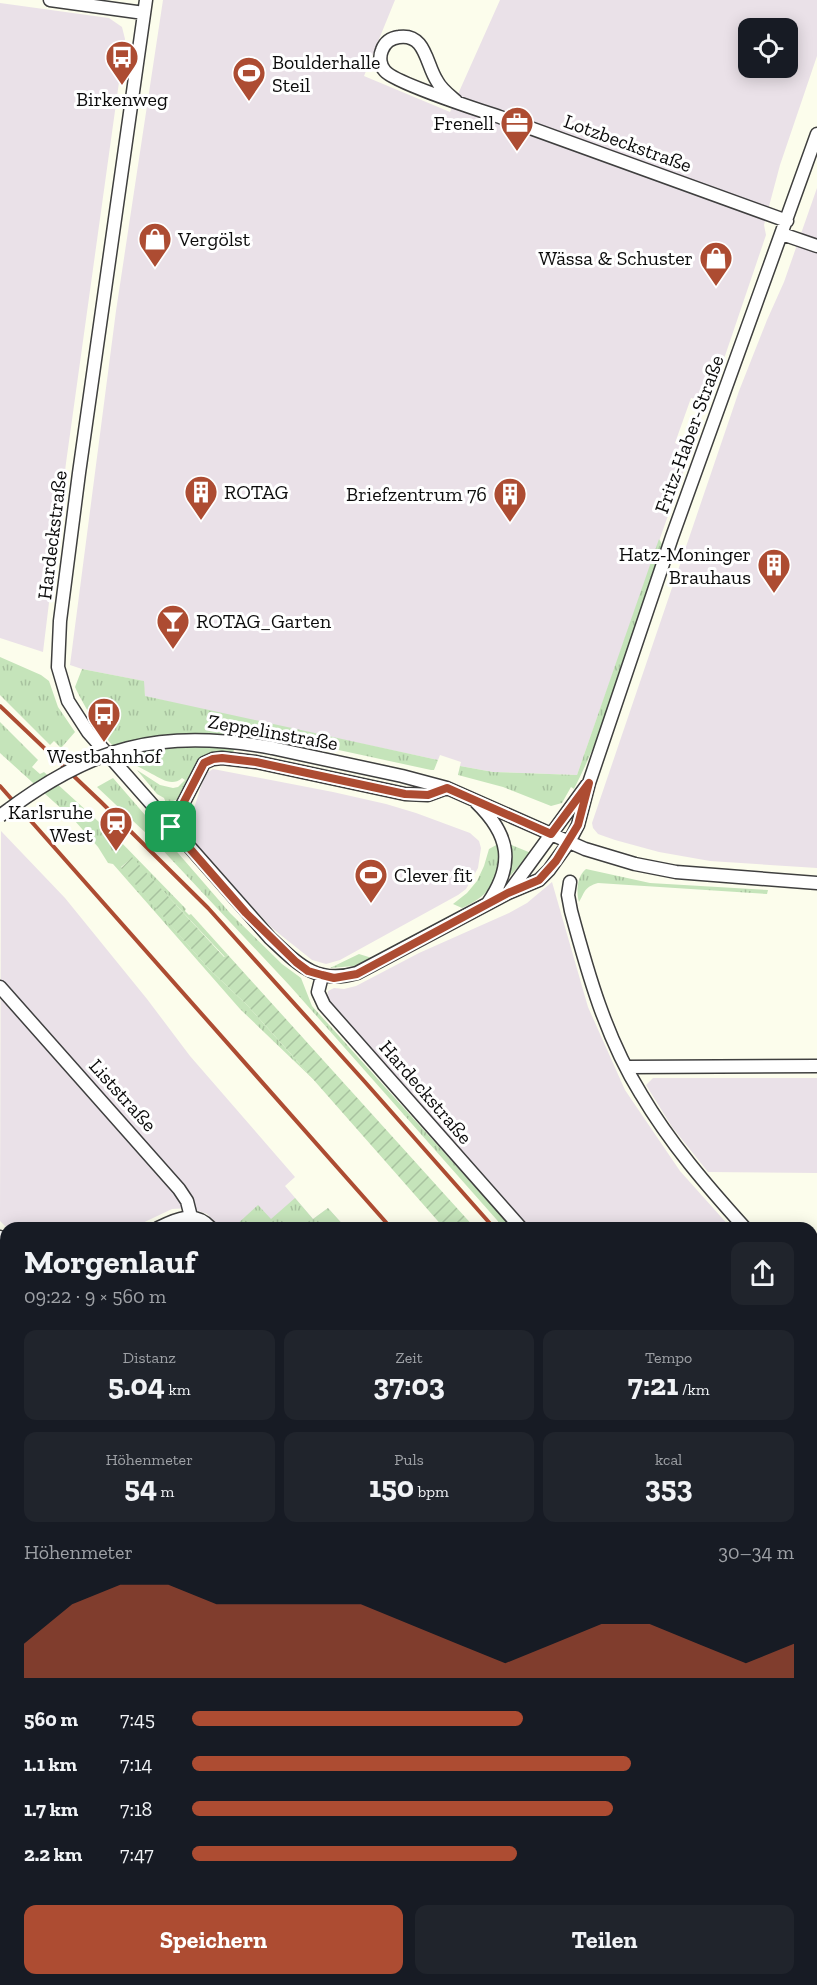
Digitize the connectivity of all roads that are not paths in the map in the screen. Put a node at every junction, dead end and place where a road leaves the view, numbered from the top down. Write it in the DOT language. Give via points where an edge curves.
graph roads {
  1 [pos="50,0"];
  2 [pos="145,6"];
  3 [pos="456,101"];
  4 [pos="817,134"];
  5 [pos="787,221"];
  6 [pos="782,234"];
  7 [pos="817,246"];
  8 [pos="589,783"];
  9 [pos="447,788"];
  10 [pos="471,797"];
  11 [pos="0,816"];
  12 [pos="171,827"];
  13 [pos="551,834"];
  14 [pos="569,842"];
  15 [pos="570,882"];
  16 [pos="817,883"];
  17 [pos="508,893"];
  18 [pos="486,906"];
  19 [pos="322,975"];
  20 [pos="0,987"];
  21 [pos="817,1066"];
  22 [pos="627,1067"];
  23 [pos="191,1217"];
  24 [pos="170,1222"];
  25 [pos="204,1222"];
  26 [pos="516,1222"];
  27 [pos="740,1222"];
  1 -- 2 [label="street"];
  2 -- 12 [label="street, Hardeckstraße" via="80,463 57,661 68,701 80,720"];
  3 -- 3 [label="street, Lotzbeckstraße" via="435,79 424,49 414,39 395,38 383,46 380,60 389,75"];
  3 -- 5 [label="street, Lotzbeckstraße"];
  4 -- 5 [label="street, Fritz-Haber-Straße"];
  5 -- 6 [label="street, Fritz-Haber-Straße"];
  6 -- 7 [label="street"];
  6 -- 8 [label="street, Fritz-Haber-Straße" via="672,537"];
  8 -- 13 [label="street, Fritz-Haber-Straße"];
  8 -- 14 [label="street, Fritz-Haber-Straße" via="578,825"];
  9 -- 10 [label="street, Zeppelinstraße"];
  9 -- 11 [label="street, Zeppelinstraße, bridge" via="263,747 188,739 115,752 81,764 41,786"];
  9 -- 12 [label="street, Zeppelinstraße" via="423,796 405,794 256,762 213,759 204,763"];
  10 -- 13 [label="street, Zeppelinstraße"];
  10 -- 18 [label="street" via="491,818 505,852 505,872"];
  12 -- 19 [label="street, Hardeckstraße" via="270,938 308,971"];
  13 -- 14 [label="street, Zeppelinstraße"];
  13 -- 17 [label="street, Hardeckstraße"];
  14 -- 16 [label="street" via="663,870"];
  14 -- 17 [label="street, Hardeckstraße" via="539,880"];
  15 -- 22 [label="street" via="568,895 597,1002"];
  17 -- 18 [label="street, Hardeckstraße"];
  18 -- 19 [label="street, Hardeckstraße" via="357,974 334,978"];
  19 -- 26 [label="street, Hardeckstraße" via="318,992 324,1005"];
  20 -- 23 [label="street, Liststraße" via="180,1188"];
  21 -- 22 [label="street"];
  22 -- 27 [label="street" via="675,1146"];
  23 -- 24 [label="street"];
  23 -- 25 [label="street"];
}
